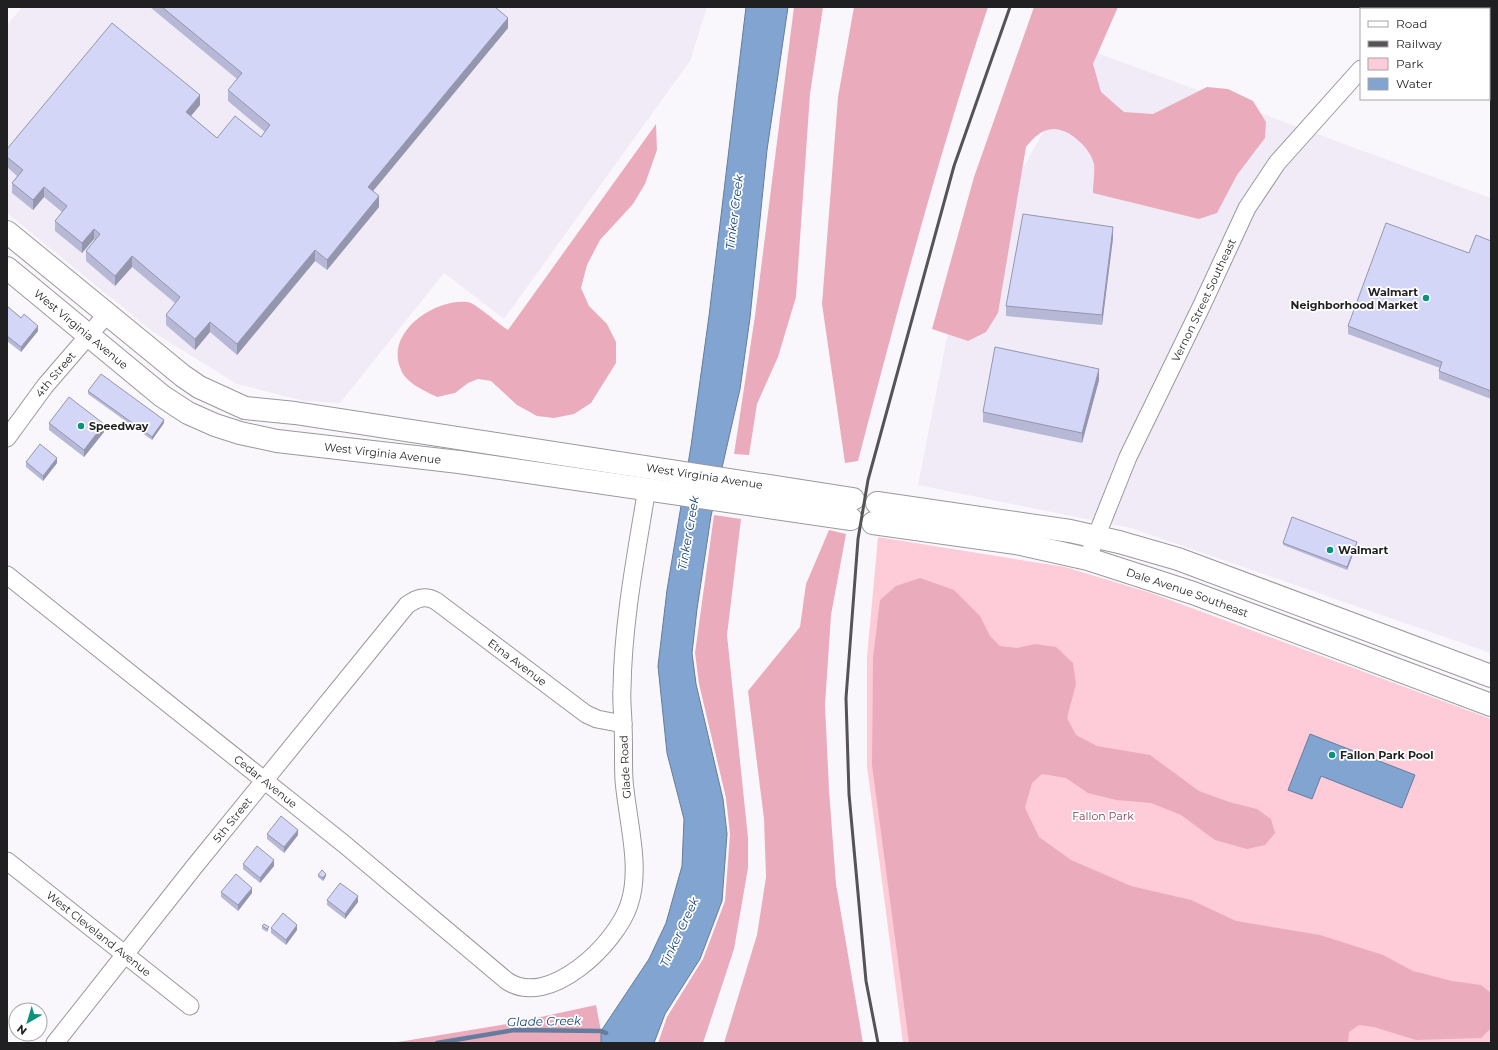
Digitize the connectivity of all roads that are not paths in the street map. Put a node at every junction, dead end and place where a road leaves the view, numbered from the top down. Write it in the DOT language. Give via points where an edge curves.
graph roads {
  1 [pos="1360,70"];
  2 [pos="7,232"];
  3 [pos="7,268"];
  4 [pos="107,314"];
  5 [pos="89,336"];
  6 [pos="7,438"];
  7 [pos="658,483"];
  8 [pos="791,500"];
  9 [pos="1096,535"];
  10 [pos="1088,559"];
  11 [pos="7,575"];
  12 [pos="414,600"];
  13 [pos="1491,676"];
  14 [pos="1491,705"];
  15 [pos="623,724"];
  16 [pos="264,781"];
  17 [pos="7,861"];
  18 [pos="125,954"];
  19 [pos="524,988"];
  20 [pos="190,1006"];
  21 [pos="55,1043"];
  1 -- 9 [label="street, Vernon Street Southeast" via="1277,163 1246,208 1128,456"];
  2 -- 4 [label="main road, West Virginia Avenue"];
  3 -- 5 [label="main road, West Virginia Avenue"];
  4 -- 5 [label="street, 4th Street"];
  4 -- 7 [label="main road, West Virginia Avenue" via="199,387 245,408 295,413"];
  5 -- 6 [label="street, 4th Street" via="46,386"];
  5 -- 7 [label="main road, West Virginia Avenue" via="162,396 188,413 240,434 277,441"];
  7 -- 8 [label="main road, West Virginia Avenue"];
  7 -- 15 [label="street, Glade Road" via="629,592 622,690"];
  8 -- 8 [label="main road, West Virginia Avenue" via="810,513 852,509"];
  9 -- 10 [label="street, Vernon Street Southeast"];
  9 -- 10 [label="main road, Dale Avenue Southeast" via="875,513"];
  9 -- 13 [label="main road, Dale Avenue Southeast" via="1178,559"];
  10 -- 14 [label="main road, Dale Avenue Southeast" via="1200,596"];
  11 -- 16 [label="street, Cedar Avenue"];
  12 -- 15 [label="street, Etna Avenue" via="424,597 436,601 586,714"];
  12 -- 16 [label="street, 5th Street" via="407,605 348,676"];
  15 -- 19 [label="street, Glade Road" via="624,780 634,875 629,905 621,925 607,944 591,959 554,981"];
  16 -- 18 [label="street, 5th Street"];
  16 -- 19 [label="street, Cedar Avenue" via="356,854 507,981"];
  17 -- 18 [label="street, West Cleveland Avenue"];
  18 -- 20 [label="street, West Cleveland Avenue"];
  18 -- 21 [label="street, 5th Street"];
}
